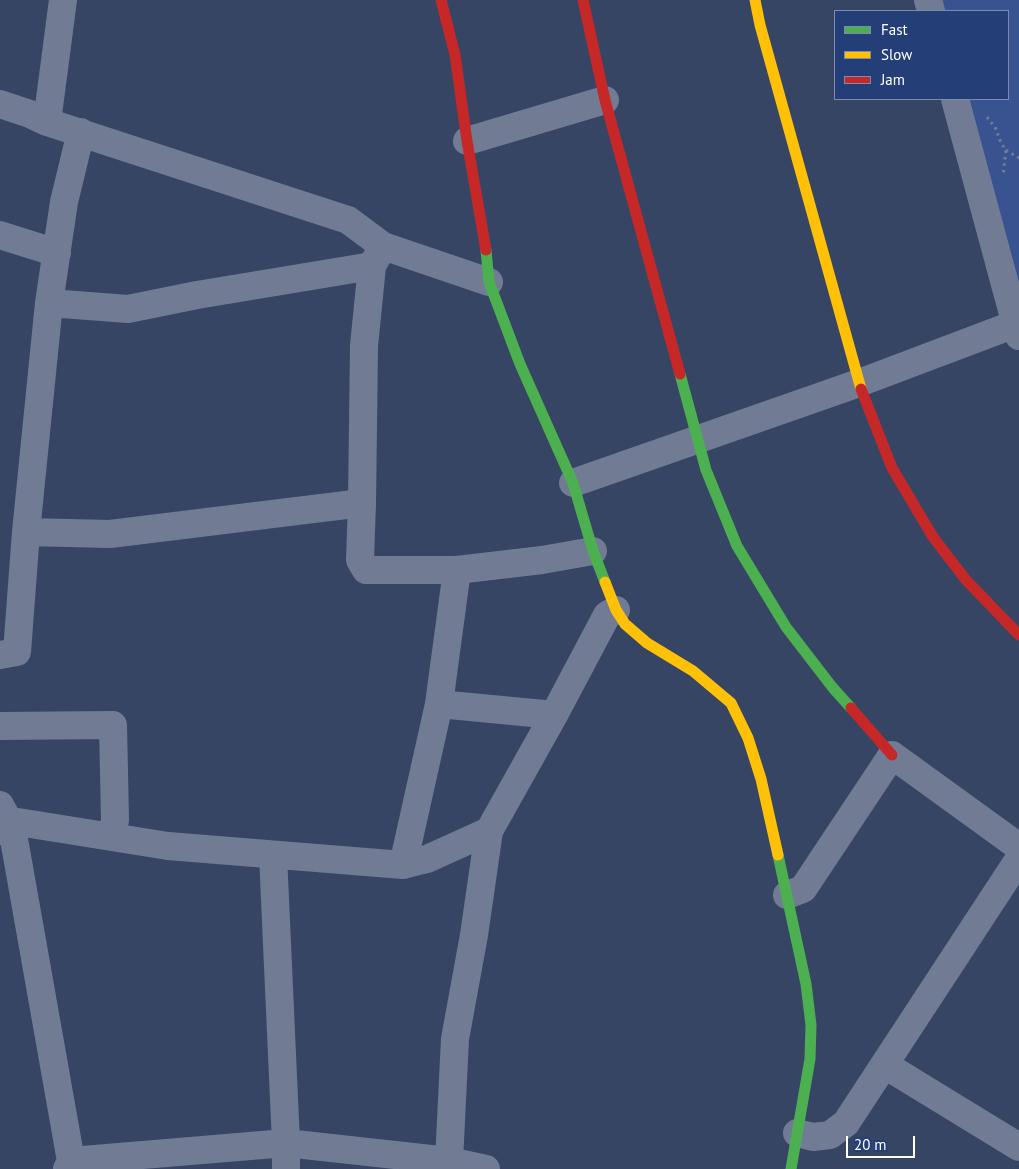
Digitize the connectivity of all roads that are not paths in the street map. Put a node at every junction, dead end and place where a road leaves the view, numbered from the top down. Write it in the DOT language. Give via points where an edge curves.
graph roads {
  1 [pos="63,0"];
  2 [pos="442,0"];
  3 [pos="583,0"];
  4 [pos="755,0"];
  5 [pos="605,100"];
  6 [pos="955,100"];
  7 [pos="0,104"];
  8 [pos="47,122"];
  9 [pos="80,132"];
  10 [pos="467,141"];
  11 [pos="0,235"];
  12 [pos="57,253"];
  13 [pos="378,256"];
  14 [pos="489,282"];
  15 [pos="50,303"];
  16 [pos="1017,330"];
  17 [pos="859,383"];
  18 [pos="698,440"];
  19 [pos="573,483"];
  20 [pos="362,504"];
  21 [pos="26,532"];
  22 [pos="593,551"];
  23 [pos="456,570"];
  24 [pos="616,610"];
  25 [pos="1019,635"];
  26 [pos="0,655"];
  27 [pos="439,704"];
  28 [pos="554,715"];
  29 [pos="0,726"];
  30 [pos="892,755"];
  31 [pos="4,821"];
  32 [pos="489,830"];
  33 [pos="112,837"];
  34 [pos="1019,847"];
  35 [pos="272,855"];
  36 [pos="1019,859"];
  37 [pos="403,865"];
  38 [pos="788,895"];
  39 [pos="885,1065"];
  40 [pos="797,1133"];
  41 [pos="1019,1147"];
  42 [pos="286,1156"];
  43 [pos="69,1165"];
  44 [pos="448,1165"];
  45 [pos="486,1169"];
  46 [pos="791,1169"];
  1 -- 8 [label="street"];
  2 -- 10 [label="street" via="455,55"];
  3 -- 5 [label="street"];
  4 -- 17 [label="street"];
  5 -- 10 [label="street"];
  5 -- 18 [label="street"];
  6 -- 16 [label="street"];
  7 -- 8 [label="street"];
  8 -- 9 [label="street"];
  9 -- 12 [label="street" via="64,202"];
  9 -- 13 [label="street" via="348,220"];
  10 -- 14 [label="street"];
  11 -- 12 [label="street"];
  12 -- 15 [label="street"];
  13 -- 14 [label="street"];
  13 -- 15 [label="street" via="128,309"];
  13 -- 20 [label="street" via="364,346"];
  14 -- 19 [label="street" via="520,364"];
  15 -- 21 [label="street"];
  16 -- 17 [label="street"];
  17 -- 18 [label="street"];
  17 -- 25 [label="street" via="892,468 933,538 966,580"];
  18 -- 19 [label="street"];
  18 -- 30 [label="street" via="706,470 737,546 786,627 833,688"];
  19 -- 22 [label="street"];
  20 -- 21 [label="street" via="110,534"];
  20 -- 23 [label="street" via="360,560 366,570"];
  21 -- 26 [label="street" via="17,652"];
  22 -- 23 [label="street"];
  22 -- 24 [label="street"];
  23 -- 27 [label="street"];
  24 -- 28 [label="street" via="607,615"];
  24 -- 38 [label="street" via="625,624 647,643 693,671 731,704 748,738 761,779"];
  27 -- 28 [label="street"];
  27 -- 37 [label="street"];
  28 -- 32 [label="street"];
  29 -- 33 [label="street" via="113,725 115,820"];
  30 -- 34 [label="street"];
  30 -- 38 [label="street" via="803,888"];
  31 -- 33 [label="street"];
  31 -- 43 [label="street"];
  32 -- 37 [label="street" via="427,858"];
  32 -- 44 [label="street" via="456,1039"];
  33 -- 35 [label="street" via="168,846"];
  35 -- 37 [label="street"];
  35 -- 42 [label="street"];
  36 -- 39 [label="street"];
  38 -- 40 [label="street" via="811,1025 810,1059"];
  39 -- 40 [label="street" via="846,1123 830,1135 814,1137"];
  39 -- 41 [label="street"];
  40 -- 46 [label="street"];
  42 -- 43 [label="street"];
  42 -- 44 [label="street"];
  44 -- 45 [label="street"];
}
